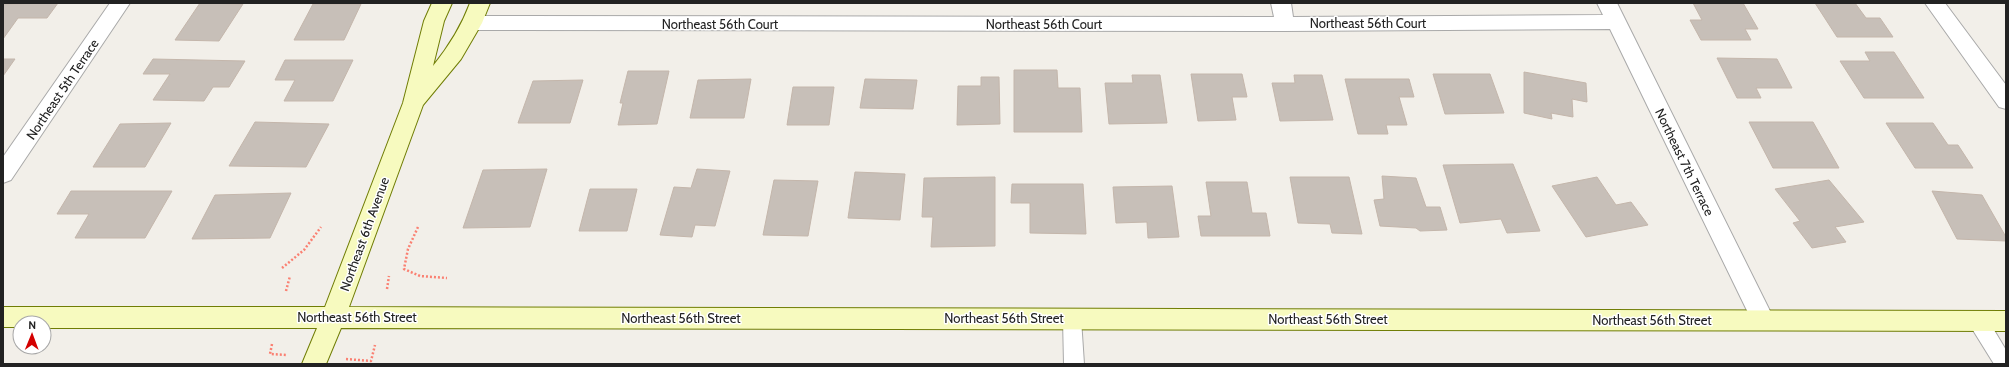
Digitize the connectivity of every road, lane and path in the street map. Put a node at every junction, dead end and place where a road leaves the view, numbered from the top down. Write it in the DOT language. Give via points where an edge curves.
graph roads {
  1 [pos="120,3"];
  2 [pos="442,3"];
  3 [pos="480,3"];
  4 [pos="1281,3"];
  5 [pos="1936,3"];
  6 [pos="1611,12"];
  7 [pos="472,23"];
  8 [pos="1285,24"];
  9 [pos="2006,101"];
  10 [pos="413,103"];
  11 [pos="3,174"];
  12 [pos="320,227"];
  13 [pos="418,227"];
  14 [pos="282,268"];
  15 [pos="447,278"];
  16 [pos="3,317"];
  17 [pos="333,318"];
  18 [pos="1072,319"];
  19 [pos="1763,320"];
  20 [pos="1978,321"];
  21 [pos="2006,321"];
  22 [pos="314,364"];
  23 [pos="1074,364"];
  24 [pos="2004,364"];
  1 -- 11 [label="street, Northeast 5th Terrace"];
  2 -- 10 [label="street, Northeast 6th Avenue" via="434,21"];
  3 -- 7 [label="street, Northeast 6th Avenue"];
  4 -- 8 [label="street"];
  5 -- 9 [label="street"];
  6 -- 8 [label="street, Northeast 56th Court"];
  6 -- 19 [label="street, Northeast 7th Terrace"];
  7 -- 8 [label="street, Northeast 56th Court"];
  7 -- 10 [label="street, Northeast 6th Avenue" via="454,54"];
  10 -- 17 [label="street, Northeast 6th Avenue"];
  12 -- 14 [label="path" via="304,252"];
  13 -- 15 [label="path" via="408,249 404,269 420,276"];
  16 -- 17 [label="street, Northeast 56th Street"];
  17 -- 18 [label="street, Northeast 56th Street"];
  17 -- 22 [label="street, Northeast 6th Avenue"];
  18 -- 19 [label="street, Northeast 56th Street"];
  18 -- 23 [label="lane"];
  19 -- 20 [label="street, Northeast 56th Street"];
  20 -- 21 [label="street, Northeast 56th Street"];
  20 -- 24 [label="lane"];
}
